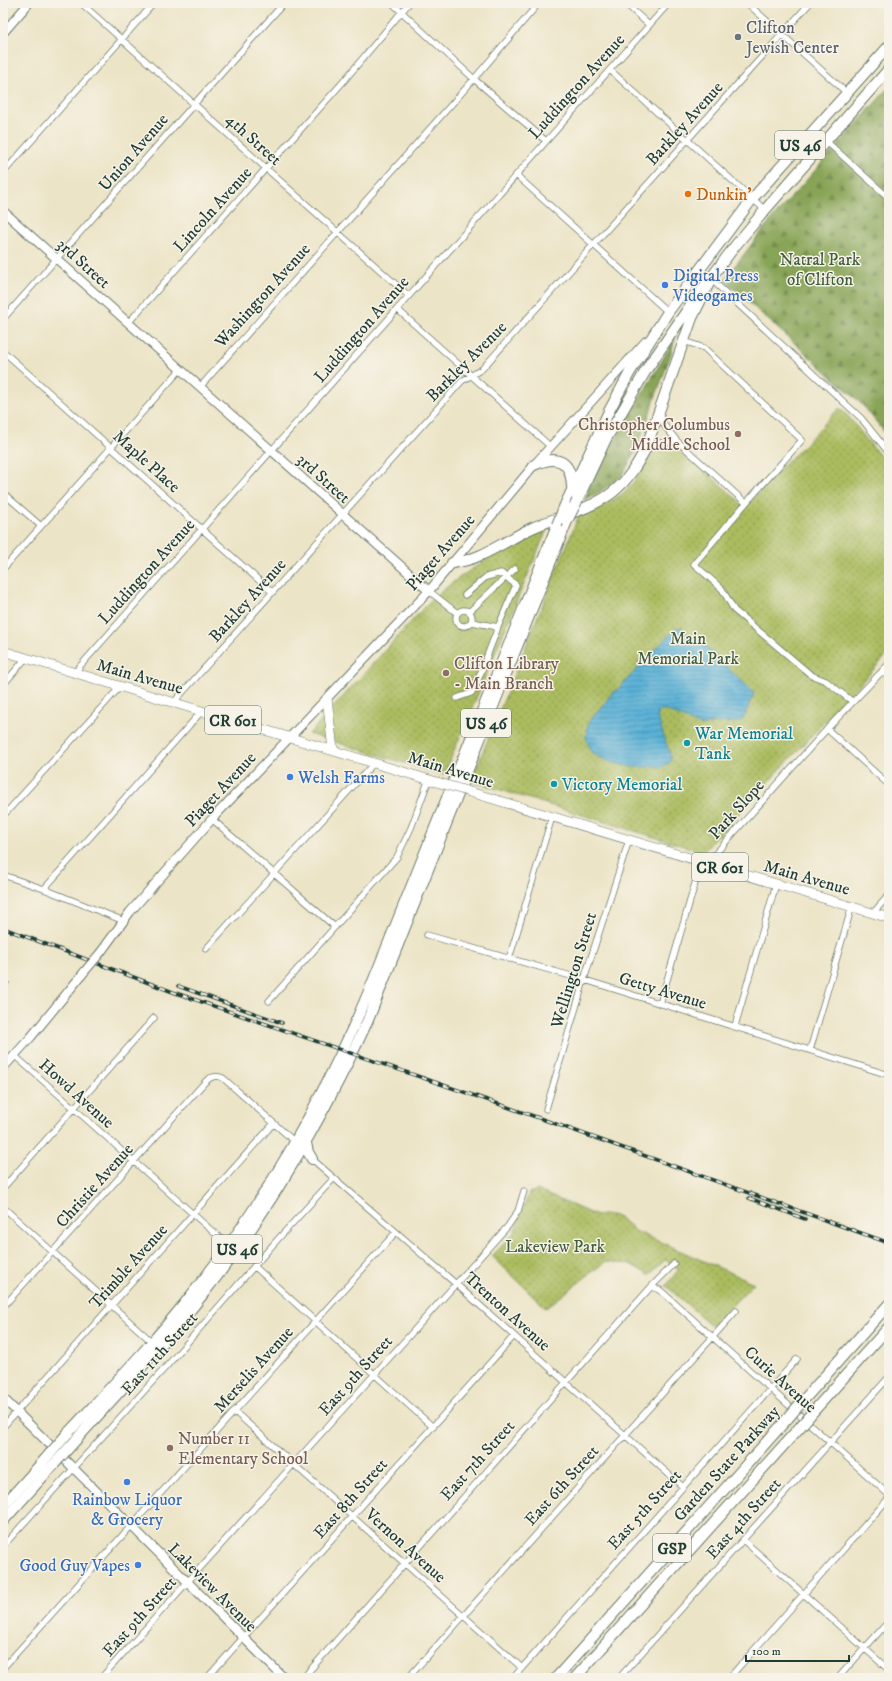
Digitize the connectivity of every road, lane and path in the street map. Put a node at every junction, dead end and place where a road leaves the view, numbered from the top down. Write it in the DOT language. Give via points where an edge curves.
graph roads {
  1 [pos="30,3"];
  2 [pos="81,3"];
  3 [pos="154,3"];
  4 [pos="284,3"];
  5 [pos="392,3"];
  6 [pos="409,3"];
  7 [pos="539,3"];
  8 [pos="625,3"];
  9 [pos="669,3"];
  10 [pos="747,3"];
  11 [pos="810,3"];
  12 [pos="402,11"];
  13 [pos="649,25"];
  14 [pos="3,33"];
  15 [pos="782,34"];
  16 [pos="123,39"];
  17 [pos="889,46"];
  18 [pos="889,69"];
  19 [pos="610,70"];
  20 [pos="474,79"];
  21 [pos="847,93"];
  22 [pos="194,104"];
  23 [pos="688,139"];
  24 [pos="546,141"];
  25 [pos="826,141"];
  26 [pos="266,169"];
  27 [pos="3,173"];
  28 [pos="516,175"];
  29 [pos="753,198"];
  30 [pos="889,198"];
  31 [pos="765,210"];
  32 [pos="3,211"];
  33 [pos="337,234"];
  34 [pos="593,245"];
  35 [pos="57,259"];
  36 [pos="700,268"];
  37 [pos="712,279"];
  38 [pos="409,296"];
  39 [pos="397,309"];
  40 [pos="668,312"];
  41 [pos="3,319"];
  42 [pos="128,323"];
  43 [pos="654,334"];
  44 [pos="684,341"];
  45 [pos="3,351"];
  46 [pos="649,366"];
  47 [pos="180,370"];
  48 [pos="471,376"];
  49 [pos="200,387"];
  50 [pos="660,411"];
  51 [pos="889,439"];
  52 [pos="677,441"];
  53 [pos="884,445"];
  54 [pos="111,447"];
  55 [pos="551,447"];
  56 [pos="646,448"];
  57 [pos="272,452"];
  58 [pos="889,453"];
  59 [pos="534,465"];
  60 [pos="572,489"];
  61 [pos="3,493"];
  62 [pos="746,503"];
  63 [pos="342,514"];
  64 [pos="41,526"];
  65 [pos="202,529"];
  66 [pos="452,563"];
  67 [pos="3,569"];
  68 [pos="515,569"];
  69 [pos="506,578"];
  70 [pos="429,591"];
  71 [pos="272,592"];
  72 [pos="466,595"];
  73 [pos="469,612"];
  74 [pos="456,613"];
  75 [pos="472,622"];
  76 [pos="498,627"];
  77 [pos="3,651"];
  78 [pos="26,658"];
  79 [pos="889,664"];
  80 [pos="882,671"];
  81 [pos="74,673"];
  82 [pos="889,678"];
  83 [pos="3,685"];
  84 [pos="120,686"];
  85 [pos="327,698"];
  86 [pos="457,698"];
  87 [pos="174,702"];
  88 [pos="853,702"];
  89 [pos="202,711"];
  90 [pos="827,729"];
  91 [pos="290,737"];
  92 [pos="333,750"];
  93 [pos="374,763"];
  94 [pos="429,779"];
  95 [pos="889,785"];
  96 [pos="3,816"];
  97 [pos="552,817"];
  98 [pos="212,819"];
  99 [pos="629,840"];
  100 [pos="706,863"];
  101 [pos="274,874"];
  102 [pos="3,875"];
  103 [pos="776,884"];
  104 [pos="44,889"];
  105 [pos="889,895"];
  106 [pos="852,906"];
  107 [pos="873,913"];
  108 [pos="889,918"];
  109 [pos="124,921"];
  110 [pos="335,927"];
  111 [pos="427,936"];
  112 [pos="206,949"];
  113 [pos="509,959"];
  114 [pos="585,980"];
  115 [pos="269,1001"];
  116 [pos="660,1004"];
  117 [pos="154,1018"];
  118 [pos="735,1026"];
  119 [pos="810,1050"];
  120 [pos="14,1055"];
  121 [pos="3,1068"];
  122 [pos="889,1075"];
  123 [pos="74,1109"];
  124 [pos="546,1109"];
  125 [pos="274,1123"];
  126 [pos="295,1142"];
  127 [pos="306,1143"];
  128 [pos="312,1159"];
  129 [pos="134,1162"];
  130 [pos="334,1178"];
  131 [pos="3,1188"];
  132 [pos="524,1191"];
  133 [pos="3,1208"];
  134 [pos="193,1215"];
  135 [pos="396,1232"];
  136 [pos="229,1246"];
  137 [pos="53,1252"];
  138 [pos="674,1264"];
  139 [pos="254,1266"];
  140 [pos="456,1284"];
  141 [pos="652,1287"];
  142 [pos="889,1304"];
  143 [pos="112,1306"];
  144 [pos="3,1307"];
  145 [pos="736,1311"];
  146 [pos="315,1321"];
  147 [pos="889,1326"];
  148 [pos="514,1336"];
  149 [pos="712,1337"];
  150 [pos="155,1344"];
  151 [pos="797,1359"];
  152 [pos="375,1374"];
  153 [pos="889,1377"];
  154 [pos="566,1382"];
  155 [pos="771,1388"];
  156 [pos="3,1398"];
  157 [pos="234,1411"];
  158 [pos="17,1412"];
  159 [pos="433,1426"];
  160 [pos="3,1427"];
  161 [pos="625,1435"];
  162 [pos="830,1442"];
  163 [pos="294,1464"];
  164 [pos="43,1468"];
  165 [pos="73,1468"];
  166 [pos="683,1487"];
  167 [pos="889,1495"];
  168 [pos="889,1498"];
  169 [pos="3,1506"];
  170 [pos="352,1516"];
  171 [pos="3,1521"];
  172 [pos="131,1526"];
  173 [pos="742,1540"];
  174 [pos="3,1546"];
  175 [pos="405,1563"];
  176 [pos="188,1582"];
  177 [pos="804,1594"];
  178 [pos="464,1615"];
  179 [pos="889,1621"];
  180 [pos="243,1638"];
  181 [pos="864,1648"];
  182 [pos="3,1668"];
  183 [pos="522,1668"];
  184 [pos="889,1670"];
  185 [pos="101,1678"];
  186 [pos="207,1678"];
  187 [pos="284,1678"];
  188 [pos="303,1678"];
  189 [pos="408,1678"];
  190 [pos="513,1678"];
  191 [pos="556,1678"];
  192 [pos="575,1678"];
  193 [pos="619,1678"];
  194 [pos="729,1678"];
  195 [pos="838,1678"];
  1 -- 14 [label="street"];
  2 -- 16 [label="street, 4th Street"];
  3 -- 16 [label="street"];
  4 -- 22 [label="street, Union Avenue"];
  5 -- 12 [label="street"];
  6 -- 12 [label="street, Lincoln Avenue"];
  7 -- 20 [label="street, Washington Avenue"];
  8 -- 13 [label="street"];
  9 -- 13 [label="street, Luddington Avenue"];
  10 -- 15 [label="street"];
  11 -- 15 [label="street, Barkley Avenue"];
  12 -- 20 [label="street"];
  12 -- 26 [label="street, Lincoln Avenue"];
  13 -- 19 [label="street, Luddington Avenue"];
  15 -- 21 [label="street"];
  15 -- 23 [label="street, Barkley Avenue"];
  16 -- 22 [label="street, 4th Street"];
  16 -- 27 [label="street"];
  17 -- 21 [label="highway, Piaget Avenue / US 46"];
  18 -- 25 [label="highway, US 46"];
  19 -- 23 [label="street"];
  19 -- 24 [label="street, Luddington Avenue"];
  20 -- 24 [label="street"];
  20 -- 33 [label="street, Washington Avenue"];
  21 -- 29 [label="highway, Piaget Avenue / US 46"];
  22 -- 26 [label="street, 4th Street"];
  22 -- 35 [label="street, Union Avenue"];
  23 -- 29 [label="street"];
  23 -- 34 [label="street, Barkley Avenue"];
  24 -- 28 [label="street, Luddington Avenue"];
  25 -- 30 [label="street"];
  25 -- 31 [label="highway, US 46"];
  26 -- 33 [label="street, 4th Street"];
  26 -- 42 [label="street, Lincoln Avenue"];
  28 -- 34 [label="street"];
  28 -- 38 [label="street, Luddington Avenue"];
  29 -- 31 [label="street"];
  29 -- 36 [label="highway, Piaget Avenue / US 46"];
  31 -- 37 [label="highway, US 46"];
  32 -- 35 [label="street, 3rd Street"];
  33 -- 38 [label="street, 4th Street"];
  33 -- 49 [label="street, Washington Avenue"];
  34 -- 40 [label="street"];
  34 -- 48 [label="street, Barkley Avenue" via="482,369"];
  35 -- 41 [label="street, Union Avenue"];
  35 -- 42 [label="street, 3rd Street"];
  36 -- 37 [label="street"];
  36 -- 40 [label="highway, Piaget Avenue / US 46"];
  37 -- 44 [label="highway" via="692,318"];
  37 -- 46 [label="highway, US 46" via="692,303"];
  37 -- 53 [label="street" via="861,418"];
  38 -- 39 [label="street, Luddington Avenue"];
  39 -- 48 [label="street"];
  39 -- 57 [label="street, Luddington Avenue"];
  40 -- 43 [label="highway, Piaget Avenue / US 46"];
  40 -- 46 [label="highway" via="673,320"];
  42 -- 47 [label="street, 3rd Street"];
  43 -- 55 [label="street, Piaget Avenue"];
  43 -- 60 [label="highway, US 46" via="608,412"];
  44 -- 50 [label="highway"];
  44 -- 62 [label="street" via="704,348 802,440"];
  45 -- 54 [label="street, Maple Place"];
  46 -- 127 [label="highway, US 46, bridge" via="606,439 567,521 368,1020"];
  47 -- 49 [label="street"];
  47 -- 54 [label="street"];
  48 -- 55 [label="street"];
  48 -- 63 [label="street, Barkley Avenue" via="462,380"];
  49 -- 57 [label="street, 3rd Street"];
  50 -- 52 [label="street" via="664,425"];
  50 -- 56 [label="highway"];
  51 -- 53 [label="street"];
  52 -- 56 [label="street" via="659,443"];
  52 -- 62 [label="street"];
  53 -- 58 [label="street"];
  54 -- 64 [label="street"];
  54 -- 65 [label="street, Maple Place"];
  55 -- 59 [label="street, Piaget Avenue"];
  56 -- 66 [label="highway" via="627,478 601,500 533,527 464,562"];
  57 -- 63 [label="street, 3rd Street"];
  57 -- 65 [label="street, Luddington Avenue"];
  59 -- 60 [label="highway" via="554,459 562,462 572,477"];
  59 -- 66 [label="street, Piaget Avenue"];
  60 -- 126 [label="highway, US 46, bridge" via="348,1041"];
  61 -- 64 [label="street"];
  62 -- 88 [label="street" via="694,564 722,589 734,610 812,676 826,682"];
  63 -- 70 [label="street, 3rd Street"];
  63 -- 71 [label="street, Barkley Avenue"];
  64 -- 67 [label="street"];
  65 -- 71 [label="street, Maple Place"];
  65 -- 81 [label="street, Luddington Avenue"];
  66 -- 70 [label="street, Piaget Avenue"];
  68 -- 69 [label="street"];
  69 -- 72 [label="street" via="500,573 486,577"];
  69 -- 73 [label="street"];
  69 -- 76 [label="street" via="516,585"];
  70 -- 74 [label="street"];
  70 -- 85 [label="street, Piaget Avenue"];
  71 -- 87 [label="street, Barkley Avenue"];
  73 -- 74 [label="street" via="462,610"];
  73 -- 75 [label="street"];
  74 -- 75 [label="street" via="457,623 462,626 467,627"];
  75 -- 76 [label="street"];
  76 -- 86 [label="street" via="475,688 471,693"];
  77 -- 78 [label="main road, Main Avenue / CR 601"];
  78 -- 81 [label="main road, Main Avenue / CR 601"];
  78 -- 83 [label="street"];
  79 -- 80 [label="street, Park Slope"];
  80 -- 82 [label="street"];
  80 -- 88 [label="street, Park Slope"];
  81 -- 84 [label="main road, Main Avenue / CR 601"];
  84 -- 87 [label="main road, Main Avenue / CR 601"];
  84 -- 96 [label="street"];
  85 -- 91 [label="street, Piaget Avenue"];
  85 -- 92 [label="main road"];
  87 -- 89 [label="main road, Main Avenue / CR 601"];
  88 -- 90 [label="street, Park Slope"];
  89 -- 91 [label="main road, Main Avenue / CR 601"];
  89 -- 104 [label="street"];
  90 -- 95 [label="street"];
  90 -- 100 [label="street, Park Slope"];
  91 -- 92 [label="main road, Main Avenue / CR 601"];
  91 -- 98 [label="street, Piaget Avenue"];
  92 -- 93 [label="main road, Main Avenue / CR 601"];
  93 -- 94 [label="main road, Main Avenue / CR 601"];
  93 -- 101 [label="street"];
  94 -- 97 [label="main road, Main Avenue / CR 601, bridge"];
  94 -- 110 [label="street" via="397,857"];
  97 -- 99 [label="main road, Main Avenue / CR 601"];
  97 -- 113 [label="street"];
  98 -- 101 [label="street"];
  98 -- 109 [label="street, Piaget Avenue"];
  99 -- 100 [label="main road, Main Avenue / CR 601"];
  99 -- 114 [label="street, Wellington Street"];
  100 -- 103 [label="main road, Main Avenue / CR 601"];
  100 -- 116 [label="street, Park Slope" via="698,873"];
  101 -- 110 [label="street"];
  101 -- 112 [label="street"];
  102 -- 104 [label="street"];
  103 -- 106 [label="main road, Main Avenue / CR 601"];
  103 -- 118 [label="street"];
  104 -- 109 [label="street"];
  105 -- 107 [label="street"];
  106 -- 107 [label="main road, Main Avenue / CR 601"];
  106 -- 119 [label="street"];
  107 -- 108 [label="main road, Main Avenue / CR 601"];
  109 -- 120 [label="street, Piaget Avenue, bridge"];
  110 -- 115 [label="street"];
  111 -- 113 [label="street, Getty Avenue"];
  113 -- 114 [label="street, Getty Avenue"];
  114 -- 116 [label="street, Getty Avenue"];
  114 -- 124 [label="street, Wellington Street"];
  116 -- 118 [label="street, Getty Avenue"];
  117 -- 123 [label="street"];
  118 -- 119 [label="street, Getty Avenue"];
  119 -- 122 [label="street, Getty Avenue"];
  120 -- 121 [label="street, Piaget Avenue"];
  120 -- 123 [label="street, Howd Avenue"];
  123 -- 129 [label="street, Howd Avenue"];
  123 -- 131 [label="street"];
  125 -- 126 [label="street"];
  125 -- 129 [label="street, Christie Avenue" via="223,1078 212,1076"];
  125 -- 134 [label="street, Trimble Avenue"];
  126 -- 136 [label="highway, US 46"];
  127 -- 128 [label="highway"];
  127 -- 150 [label="highway, US 46" via="234,1254 203,1295"];
  128 -- 130 [label="street, Trenton Avenue"];
  129 -- 134 [label="street, Howd Avenue"];
  129 -- 137 [label="street, Christie Avenue"];
  130 -- 135 [label="street, Trenton Avenue"];
  130 -- 139 [label="street, East 11th Street"];
  132 -- 140 [label="street, East 9th Street" via="518,1211 508,1226"];
  133 -- 137 [label="street"];
  134 -- 136 [label="street, Howd Avenue"];
  134 -- 143 [label="street, Trimble Avenue"];
  135 -- 140 [label="street, Trenton Avenue"];
  135 -- 146 [label="street, Merselis Avenue"];
  136 -- 150 [label="highway, US 46"];
  137 -- 143 [label="street"];
  137 -- 144 [label="street, Christie Avenue"];
  138 -- 141 [label="street, East 7th Street"];
  139 -- 146 [label="street"];
  139 -- 165 [label="street, East 11th Street"];
  140 -- 148 [label="street, Trenton Avenue"];
  140 -- 152 [label="street, East 9th Street"];
  141 -- 149 [label="street, Curie Avenue" via="660,1290"];
  141 -- 154 [label="street, East 7th Street"];
  142 -- 191 [label="highway, Garden State Parkway / GSP, bridge"];
  143 -- 150 [label="street"];
  143 -- 158 [label="street, Trimble Avenue"];
  145 -- 149 [label="street, East 6th Street"];
  146 -- 152 [label="street"];
  146 -- 157 [label="street, Merselis Avenue"];
  147 -- 192 [label="highway, Garden State Parkway / GSP, bridge"];
  148 -- 154 [label="street, Trenton Avenue"];
  148 -- 159 [label="street, East 8th Street"];
  149 -- 155 [label="street, Curie Avenue"];
  149 -- 161 [label="street, East 6th Street"];
  150 -- 164 [label="highway, US 46, bridge"];
  151 -- 155 [label="street, East 5th Street"];
  152 -- 159 [label="street"];
  152 -- 163 [label="street, East 9th Street"];
  153 -- 162 [label="street, East 4th Street"];
  154 -- 161 [label="street, Trenton Avenue"];
  154 -- 175 [label="street, East 7th Street"];
  155 -- 162 [label="street, Curie Avenue"];
  155 -- 166 [label="street, East 5th Street"];
  156 -- 158 [label="street, Lakeview Avenue"];
  157 -- 163 [label="street, Vernon Avenue"];
  157 -- 172 [label="street, Merselis Avenue"];
  158 -- 160 [label="street, Trimble Avenue"];
  158 -- 165 [label="street, Lakeview Avenue"];
  159 -- 170 [label="street, East 8th Street"];
  161 -- 166 [label="street, Trenton Avenue"];
  161 -- 178 [label="street, East 6th Street"];
  162 -- 167 [label="street, Curie Avenue"];
  162 -- 173 [label="street, East 4th Street"];
  163 -- 170 [label="street, Vernon Avenue"];
  163 -- 176 [label="street, East 9th Street"];
  164 -- 169 [label="highway, US 46"];
  164 -- 171 [label="highway, US 46"];
  165 -- 172 [label="street, Lakeview Avenue"];
  165 -- 174 [label="street, East 11th Street"];
  166 -- 183 [label="street, East 5th Street"];
  168 -- 177 [label="street"];
  170 -- 175 [label="street, Vernon Avenue"];
  170 -- 180 [label="street, East 8th Street"];
  172 -- 176 [label="street, Lakeview Avenue"];
  172 -- 182 [label="street, Merselis Avenue"];
  173 -- 177 [label="street"];
  173 -- 193 [label="street, East 4th Street"];
  175 -- 178 [label="street, Vernon Avenue"];
  175 -- 188 [label="street, East 7th Street"];
  176 -- 180 [label="street, Lakeview Avenue"];
  176 -- 185 [label="street, East 9th Street"];
  177 -- 181 [label="street"];
  177 -- 194 [label="street"];
  178 -- 183 [label="street, Vernon Avenue"];
  178 -- 189 [label="street, East 6th Street"];
  179 -- 181 [label="street"];
  180 -- 186 [label="street, East 8th Street"];
  180 -- 187 [label="street, Lakeview Avenue"];
  181 -- 184 [label="street"];
  181 -- 195 [label="street"];
  183 -- 190 [label="street, East 5th Street"];
}
